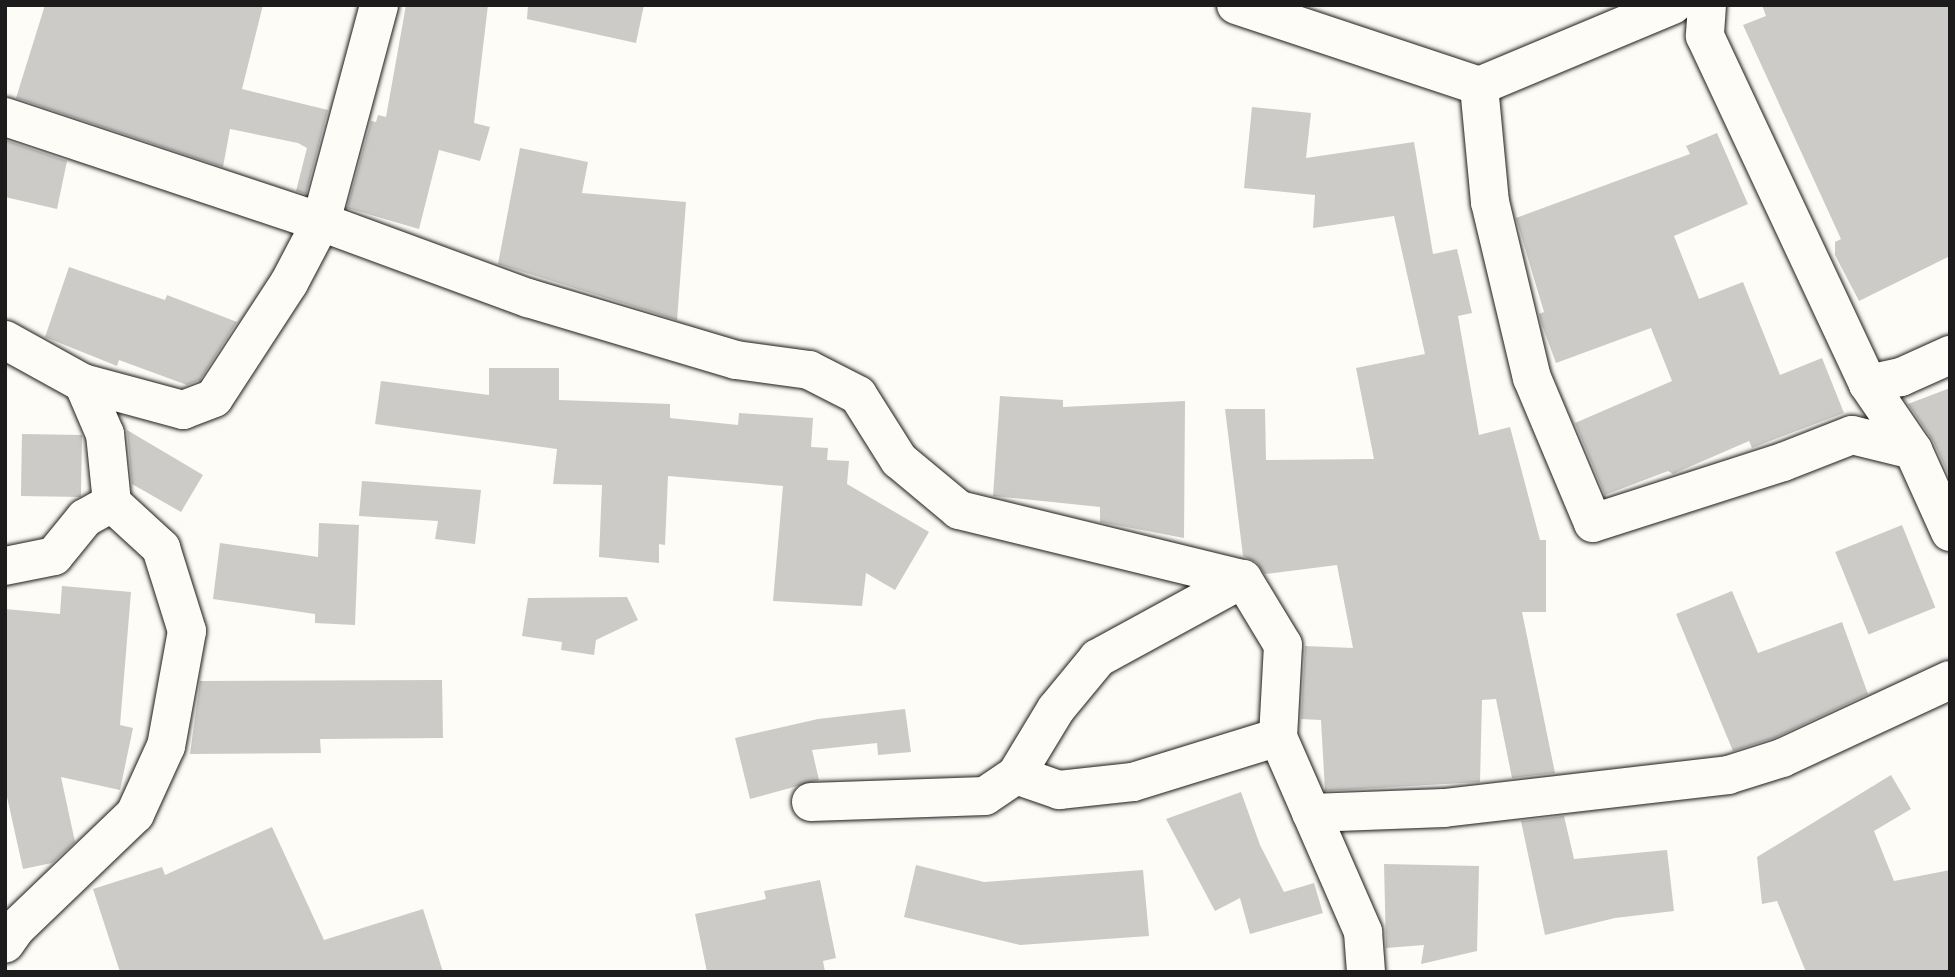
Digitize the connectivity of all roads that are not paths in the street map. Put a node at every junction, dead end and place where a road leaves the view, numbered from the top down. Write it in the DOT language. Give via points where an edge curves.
graph roads {
  1 [pos="379,5"];
  2 [pos="1236,5"];
  3 [pos="1673,5"];
  4 [pos="1707,5"];
  5 [pos="1479,86"];
  6 [pos="5,117"];
  7 [pos="321,222"];
  8 [pos="5,340"];
  9 [pos="1950,355"];
  10 [pos="83,383"];
  11 [pos="1868,384"];
  12 [pos="1913,450"];
  13 [pos="112,503"];
  14 [pos="1950,532"];
  15 [pos="5,566"];
  16 [pos="1243,579"];
  17 [pos="1950,680"];
  18 [pos="1278,737"];
  19 [pos="1016,775"];
  20 [pos="811,802"];
  21 [pos="1311,813"];
  22 [pos="5,944"];
  23 [pos="1366,972"];
  1 -- 7 [label="street"];
  2 -- 5 [label="street"];
  3 -- 5 [label="street"];
  4 -- 11 [label="street" via="1705,36"];
  5 -- 12 [label="street" via="1490,202 1532,378 1593,523 1852,435"];
  6 -- 7 [label="street"];
  7 -- 10 [label="street" via="289,283 214,398 183,410"];
  7 -- 16 [label="street" via="528,298 736,360 809,370 858,396 899,460 959,510"];
  8 -- 10 [label="street"];
  9 -- 11 [label="street" via="1901,377"];
  10 -- 13 [label="street" via="105,434"];
  11 -- 12 [label="street"];
  12 -- 14 [label="street"];
  13 -- 15 [label="street" via="85,518 54,556"];
  13 -- 22 [label="street" via="161,548 187,631 166,746 135,814 16,928"];
  16 -- 18 [label="street" via="1283,645"];
  16 -- 19 [label="street" via="1098,658 1056,709"];
  17 -- 21 [label="street" via="1782,758 1728,775 1444,808"];
  18 -- 19 [label="street" via="1133,782 1059,790"];
  18 -- 21 [label="street"];
  19 -- 20 [label="street" via="985,796"];
  21 -- 23 [label="street" via="1363,932"];
}
